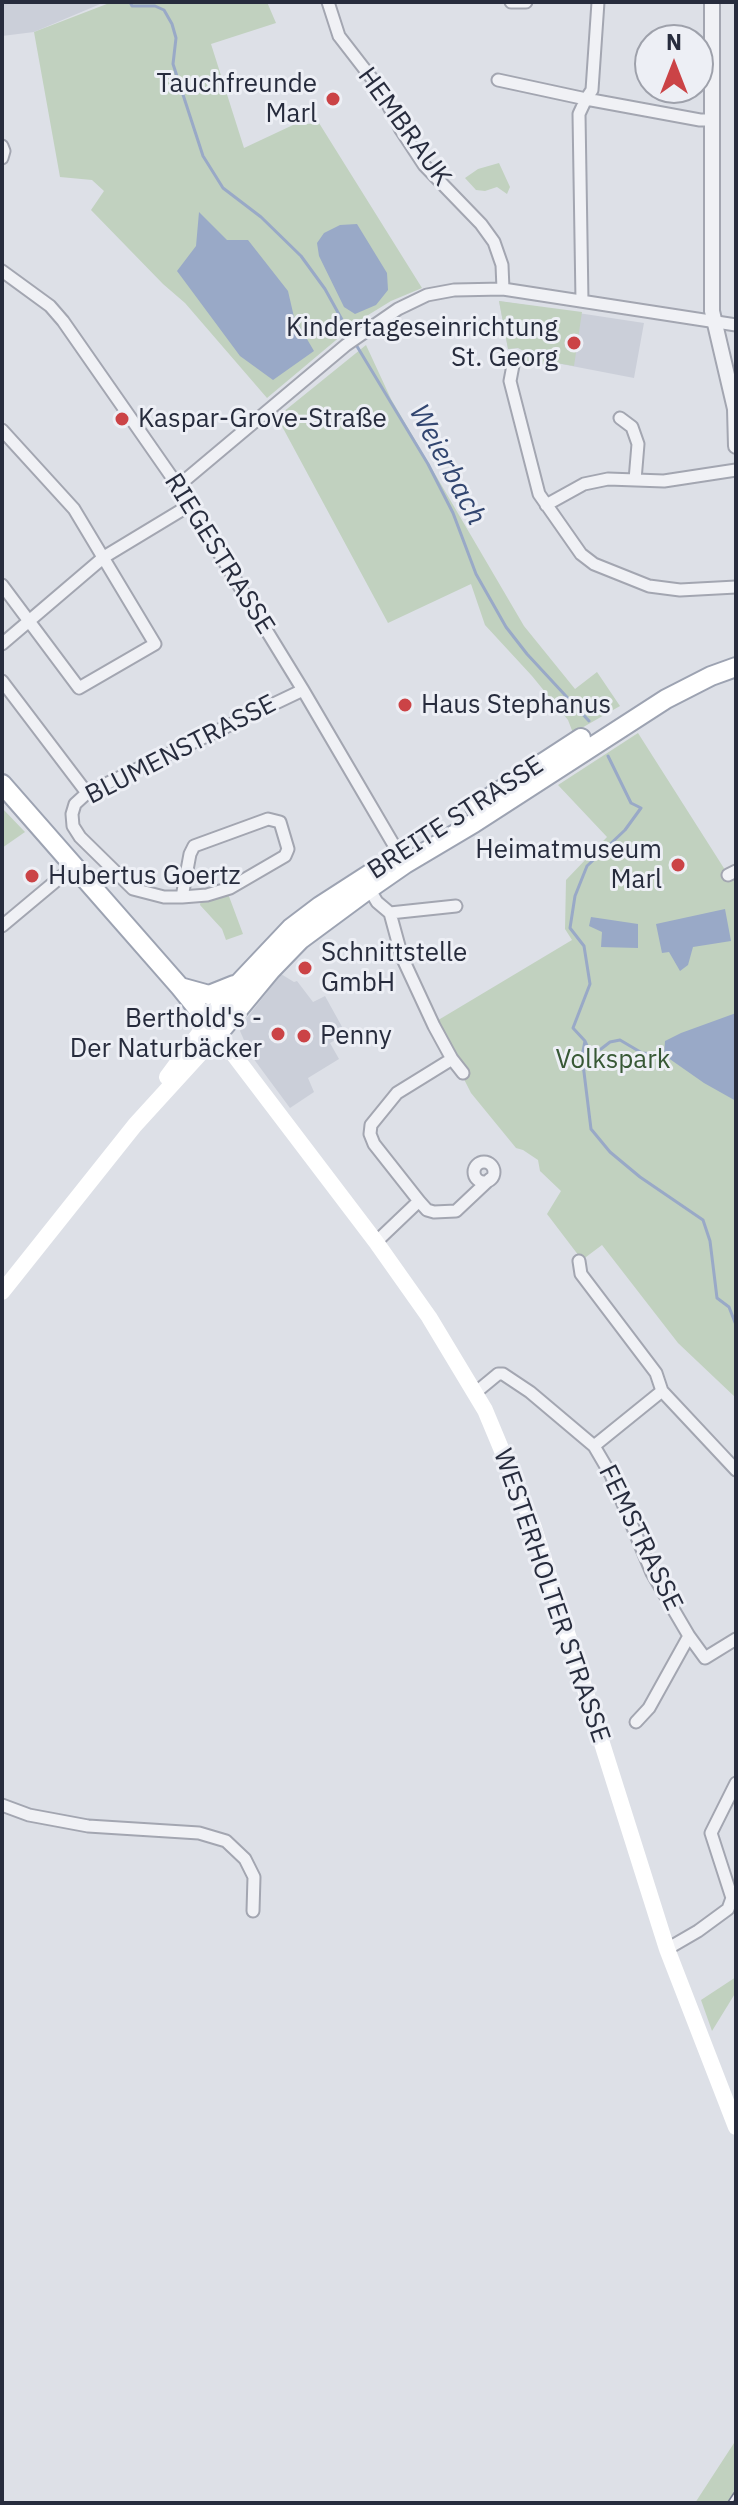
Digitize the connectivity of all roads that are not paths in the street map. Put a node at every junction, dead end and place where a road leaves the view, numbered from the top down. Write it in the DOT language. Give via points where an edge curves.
graph roads {
  1 [pos="328,2"];
  2 [pos="511,2"];
  3 [pos="526,2"];
  4 [pos="598,2"];
  5 [pos="712,2"];
  6 [pos="498,80"];
  7 [pos="586,99"];
  8 [pos="711,120"];
  9 [pos="2,146"];
  10 [pos="2,158"];
  11 [pos="2,271"];
  12 [pos="503,289"];
  13 [pos="582,301"];
  14 [pos="714,323"];
  15 [pos="736,325"];
  16 [pos="514,360"];
  17 [pos="620,418"];
  18 [pos="2,430"];
  19 [pos="736,446"];
  20 [pos="736,470"];
  21 [pos="635,480"];
  22 [pos="178,486"];
  23 [pos="190,505"];
  24 [pos="546,505"];
  25 [pos="104,557"];
  26 [pos="2,585"];
  27 [pos="736,587"];
  28 [pos="29,620"];
  29 [pos="2,644"];
  30 [pos="736,655"];
  31 [pos="736,667"];
  32 [pos="2,681"];
  33 [pos="303,690"];
  34 [pos="2,784"];
  35 [pos="87,793"];
  36 [pos="402,859"];
  37 [pos="75,865"];
  38 [pos="366,884"];
  39 [pos="182,897"];
  40 [pos="456,906"];
  41 [pos="390,913"];
  42 [pos="2,926"];
  43 [pos="240,982"];
  44 [pos="180,987"];
  45 [pos="212,1028"];
  46 [pos="452,1059"];
  47 [pos="463,1073"];
  48 [pos="490,1179"];
  49 [pos="419,1201"];
  50 [pos="376,1242"];
  51 [pos="579,1261"];
  52 [pos="2,1292"];
  53 [pos="662,1391"];
  54 [pos="475,1393"];
  55 [pos="594,1446"];
  56 [pos="736,1470"];
  57 [pos="689,1636"];
  58 [pos="736,1639"];
  59 [pos="636,1722"];
  60 [pos="736,1783"];
  61 [pos="2,1805"];
  62 [pos="253,1911"];
  63 [pos="667,1949"];
  64 [pos="736,2127"];
  1 -- 12 [label="street, HEMBRAUK" via="339,36 380,89 424,165 494,242"];
  2 -- 3 [label="street"];
  4 -- 7 [label="street" via="592,90"];
  5 -- 8 [label="street"];
  6 -- 7 [label="street"];
  7 -- 8 [label="street"];
  7 -- 13 [label="street" via="579,114"];
  8 -- 14 [label="street"];
  9 -- 10 [label="street"];
  11 -- 22 [label="street, RIEGESTRASSE" via="63,321"];
  12 -- 13 [label="street"];
  12 -- 22 [label="street" via="427,295 398,309 346,345"];
  13 -- 14 [label="street"];
  14 -- 15 [label="street"];
  14 -- 19 [label="street" via="735,409"];
  16 -- 24 [label="street" via="510,381"];
  17 -- 21 [label="street" via="632,427 638,444"];
  18 -- 25 [label="street" via="74,509"];
  20 -- 21 [label="street"];
  21 -- 24 [label="street" via="584,484"];
  22 -- 23 [label="street, RIEGESTRASSE"];
  23 -- 25 [label="street"];
  23 -- 33 [label="street, RIEGESTRASSE"];
  24 -- 27 [label="street" via="581,554 621,577 680,590"];
  25 -- 28 [label="street"];
  25 -- 28 [label="street" via="155,644 79,688"];
  26 -- 28 [label="street"];
  28 -- 29 [label="street"];
  30 -- 36 [label="main road, BREITE STRASSE" via="633,705"];
  31 -- 36 [label="main road, BREITE STRASSE" via="666,699 474,823"];
  32 -- 35 [label="street"];
  33 -- 35 [label="street, BLUMENSTRASSE"];
  33 -- 36 [label="street, RIEGESTRASSE"];
  34 -- 37 [label="main road"];
  35 -- 39 [label="street, BLUMENSTRASSE" via="72,814 80,837 133,889"];
  36 -- 38 [label="main road, BREITE STRASSE"];
  37 -- 42 [label="street"];
  37 -- 44 [label="main road"];
  38 -- 41 [label="street"];
  38 -- 43 [label="main road, BREITE STRASSE" via="320,906 291,928"];
  38 -- 45 [label="main road, BREITE STRASSE" via="300,940"];
  39 -- 39 [label="street, BLUMENSTRASSE" via="194,846 268,819 280,822 285,856 230,888"];
  40 -- 41 [label="street"];
  41 -- 46 [label="street" via="402,957"];
  43 -- 44 [label="main road" via="209,995"];
  43 -- 45 [label="main road, BREITE STRASSE"];
  44 -- 45 [label="main road"];
  45 -- 50 [label="main road, WESTERHOLTER STRASSE"];
  45 -- 52 [label="main road" via="178,1059 135,1125"];
  46 -- 47 [label="street"];
  46 -- 49 [label="street" via="397,1093 371,1125 374,1144"];
  48 -- 49 [label="street" via="456,1211 434,1212"];
  49 -- 50 [label="street"];
  50 -- 54 [label="main road, WESTERHOLTER STRASSE"];
  51 -- 53 [label="street" via="581,1274 656,1373"];
  53 -- 55 [label="street"];
  53 -- 56 [label="street"];
  54 -- 55 [label="street, FEMSTRASSE" via="503,1374"];
  54 -- 63 [label="main road, WESTERHOLTER STRASSE" via="533,1525"];
  55 -- 57 [label="street, FEMSTRASSE" via="652,1573"];
  57 -- 58 [label="street, FEMSTRASSE" via="705,1658"];
  57 -- 59 [label="street, FEMSTRASSE"];
  60 -- 63 [label="street" via="711,1833 732,1898 728,1909"];
  61 -- 62 [label="street" via="88,1826 214,1836 235,1848 250,1868"];
  63 -- 64 [label="main road, WESTERHOLTER STRASSE"];
}
